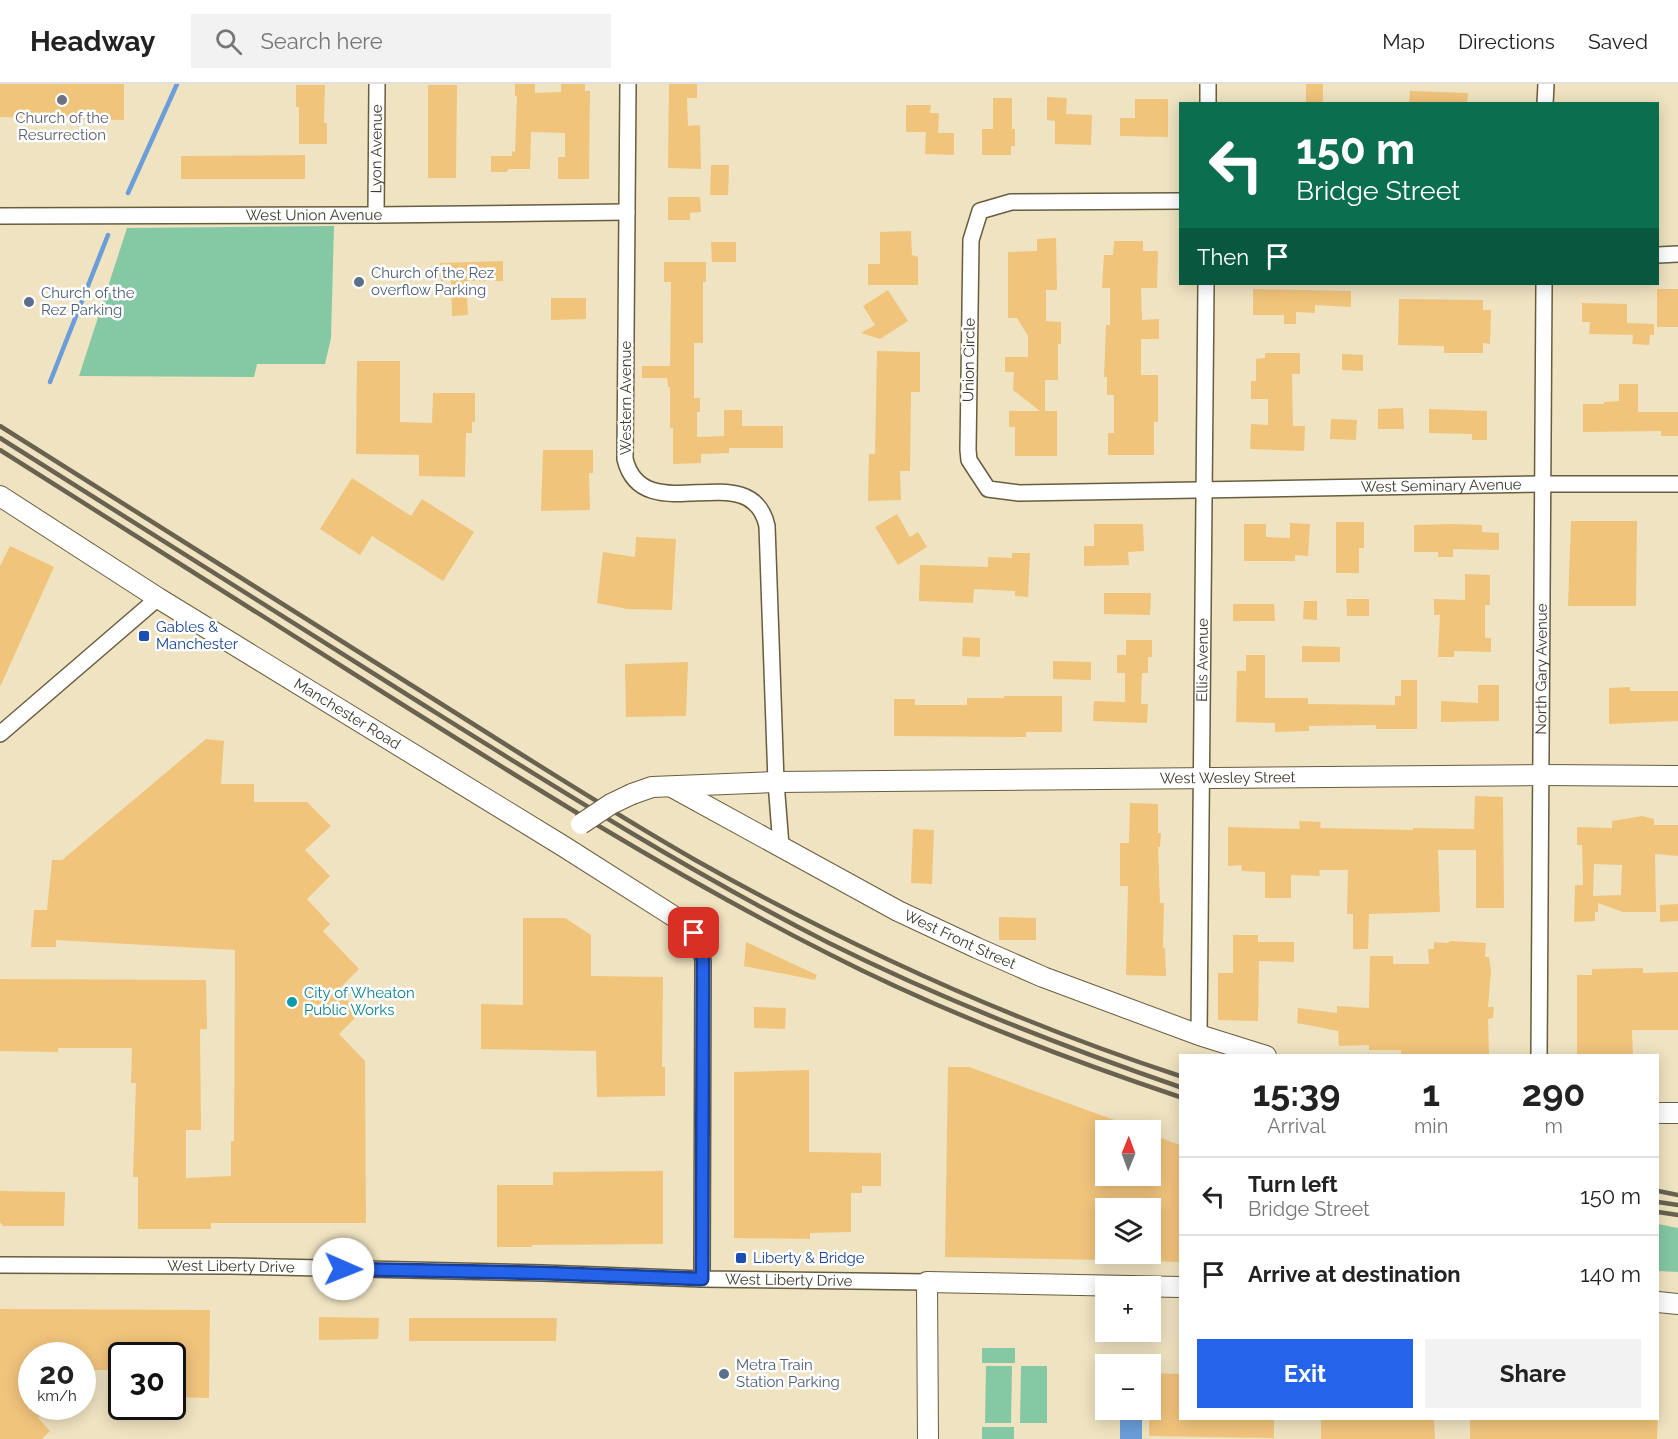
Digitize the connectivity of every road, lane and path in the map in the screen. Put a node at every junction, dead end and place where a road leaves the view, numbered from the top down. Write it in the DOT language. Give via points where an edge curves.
graph roads {
  1 [pos="376,84"];
  2 [pos="628,84"];
  3 [pos="1208,84"];
  4 [pos="1546,84"];
  5 [pos="1208,102"];
  6 [pos="1545,102"];
  7 [pos="1179,201"];
  8 [pos="627,212"];
  9 [pos="376,215"];
  10 [pos="0,216"];
  11 [pos="1678,254"];
  12 [pos="1659,255"];
  13 [pos="1206,285"];
  14 [pos="1544,285"];
  15 [pos="1542,484"];
  16 [pos="1678,484"];
  17 [pos="1204,490"];
  18 [pos="0,496"];
  19 [pos="158,598"];
  20 [pos="0,734"];
  21 [pos="1542,775"];
  22 [pos="1678,776"];
  23 [pos="1202,778"];
  24 [pos="776,783"];
  25 [pos="669,786"];
  26 [pos="563,846"];
  27 [pos="780,846"];
  28 [pos="694,933"];
  29 [pos="1199,1035"];
  30 [pos="1260,1054"];
  31 [pos="1539,1054"];
  32 [pos="1659,1113"];
  33 [pos="1678,1113"];
  34 [pos="0,1265"];
  35 [pos="702,1279"];
  36 [pos="927,1282"];
  37 [pos="1179,1287"];
  38 [pos="1659,1302"];
  39 [pos="1678,1304"];
  40 [pos="928,1439"];
  1 -- 9 [label="street, Lyon Avenue"];
  2 -- 8 [label="street, Western Avenue"];
  3 -- 5 [label="street"];
  4 -- 6 [label="street"];
  7 -- 17 [label="street, Union Circle" via="1011,202 980,211 971,240 968,450 969,460 988,489 1019,493"];
  8 -- 9 [label="street, West Union Avenue"];
  8 -- 24 [label="street, Western Avenue" via="628,469 637,483 654,491 735,494 753,501 765,517"];
  9 -- 10 [label="street, West Union Avenue"];
  11 -- 12 [label="street"];
  13 -- 17 [label="street, Ellis Avenue"];
  14 -- 15 [label="street, North Gary Avenue"];
  15 -- 16 [label="street, West Seminary Avenue"];
  15 -- 17 [label="street, West Seminary Avenue"];
  15 -- 21 [label="street, North Gary Avenue"];
  17 -- 23 [label="street, Ellis Avenue"];
  18 -- 19 [label="street, Manchester Road"];
  19 -- 20 [label="street"];
  19 -- 26 [label="street, Manchester Road"];
  21 -- 22 [label="street, West Wesley Street"];
  21 -- 23 [label="street, West Wesley Street"];
  21 -- 31 [label="street, North Gary Avenue"];
  23 -- 24 [label="street, West Wesley Street"];
  23 -- 29 [label="street, Ellis Avenue"];
  24 -- 25 [label="street, West Wesley Street"];
  24 -- 27 [label="street"];
  25 -- 26 [label="street, West Wesley Street, bridge" via="652,787 611,804 581,824"];
  25 -- 27 [label="street, West Front Street"];
  26 -- 28 [label="street, Manchester Road"];
  27 -- 29 [label="street, West Front Street" via="898,911 978,948 1043,977"];
  28 -- 35 [label="street" via="703,961"];
  29 -- 30 [label="street, West Front Street"];
  32 -- 33 [label="street"];
  34 -- 35 [label="street, West Liberty Drive"];
  35 -- 36 [label="street, West Liberty Drive"];
  36 -- 37 [label="street, West Liberty Drive"];
  36 -- 40 [label="street"];
  38 -- 39 [label="street"];
}
